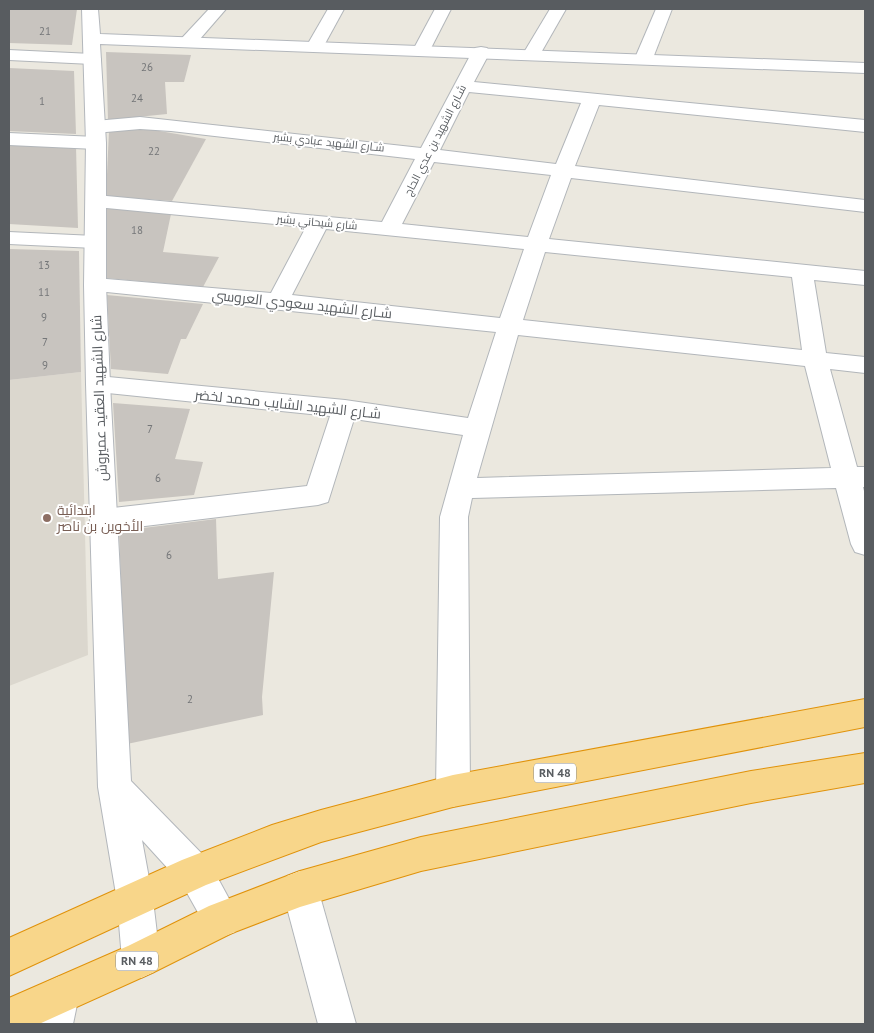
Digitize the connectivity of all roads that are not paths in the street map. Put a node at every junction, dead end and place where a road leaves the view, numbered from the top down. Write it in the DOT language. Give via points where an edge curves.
graph roads {
  1 [pos="90,9"];
  2 [pos="218,9"];
  3 [pos="336,9"];
  4 [pos="444,9"];
  5 [pos="558,9"];
  6 [pos="664,9"];
  7 [pos="187,43"];
  8 [pos="315,47"];
  9 [pos="91,49"];
  10 [pos="422,50"];
  11 [pos="481,52"];
  12 [pos="532,54"];
  13 [pos="9,55"];
  14 [pos="644,58"];
  15 [pos="865,68"];
  16 [pos="463,86"];
  17 [pos="592,99"];
  18 [pos="865,126"];
  19 [pos="95,135"];
  20 [pos="9,139"];
  21 [pos="428,154"];
  22 [pos="562,170"];
  23 [pos="96,201"];
  24 [pos="865,206"];
  25 [pos="319,223"];
  26 [pos="389,228"];
  27 [pos="9,238"];
  28 [pos="95,242"];
  29 [pos="537,246"];
  30 [pos="802,272"];
  31 [pos="865,278"];
  32 [pos="95,285"];
  33 [pos="278,301"];
  34 [pos="508,327"];
  35 [pos="815,360"];
  36 [pos="865,365"];
  37 [pos="98,384"];
  38 [pos="345,409"];
  39 [pos="478,428"];
  40 [pos="856,477"];
  41 [pos="460,488"];
  42 [pos="104,520"];
  43 [pos="865,544"];
  44 [pos="865,713"];
  45 [pos="865,768"];
  46 [pos="116,787"];
  47 [pos="453,792"];
  48 [pos="195,872"];
  49 [pos="300,889"];
  50 [pos="135,900"];
  51 [pos="222,919"];
  52 [pos="9,957"];
  53 [pos="141,959"];
  54 [pos="57,1009"];
  55 [pos="9,1018"];
  56 [pos="337,1024"];
  1 -- 9 [label="street, شارع الشهيد العقيد عميروش"];
  2 -- 7 [label="street"];
  3 -- 8 [label="street"];
  4 -- 10 [label="street"];
  5 -- 12 [label="street"];
  6 -- 14 [label="street"];
  7 -- 8 [label="street"];
  7 -- 9 [label="street"];
  8 -- 10 [label="street"];
  9 -- 13 [label="street"];
  9 -- 19 [label="street, شارع الشهيد العقيد عميروش"];
  10 -- 11 [label="street"];
  11 -- 12 [label="street"];
  11 -- 16 [label="street, شـارع الشهيد بن عدي الحاج"];
  12 -- 14 [label="street"];
  14 -- 15 [label="street"];
  16 -- 17 [label="street"];
  16 -- 21 [label="street, شـارع الشهيد بن عدي الحاج"];
  17 -- 18 [label="street"];
  17 -- 22 [label="street"];
  19 -- 20 [label="street, شـارع الشهيد عبادي بشير"];
  19 -- 21 [label="street, شـارع الشهيد عبادي بشير" via="140,123"];
  19 -- 23 [label="street, شارع الشهيد العقيد عميروش"];
  21 -- 22 [label="street, شـارع الشهيد عبادي بشير"];
  21 -- 26 [label="street, شـارع الشهيد بن عدي الحاج"];
  22 -- 24 [label="street, شـارع الشهيد عبادي بشير"];
  22 -- 29 [label="street"];
  23 -- 25 [label="street, شارع شيحاني بشير"];
  23 -- 28 [label="street, شارع الشهيد العقيد عميروش"];
  25 -- 26 [label="street, شارع شيحاني بشير"];
  25 -- 33 [label="street"];
  26 -- 29 [label="street, شارع شيحاني بشير"];
  27 -- 28 [label="street"];
  28 -- 32 [label="street, شارع الشهيد العقيد عميروش"];
  29 -- 30 [label="street, شارع شيحاني بشير"];
  29 -- 34 [label="street"];
  30 -- 31 [label="street, شارع شيحاني بشير"];
  30 -- 35 [label="street"];
  32 -- 33 [label="street, شـارع الشهيد سعودي العروسي"];
  32 -- 37 [label="street, شارع الشهيد العقيد عميروش"];
  33 -- 34 [label="street, شـارع الشهيد سعودي العروسي"];
  34 -- 35 [label="street, شـارع الشهيد سعودي العروسي"];
  34 -- 39 [label="street"];
  35 -- 36 [label="street, شـارع الشهيد سعودي العروسي"];
  35 -- 40 [label="street"];
  37 -- 38 [label="street, شـارع الشهيد الشايب محمد لخضر"];
  37 -- 42 [label="street, شارع الشهيد العقيد عميروش"];
  38 -- 39 [label="street, شـارع الشهيد الشايب محمد لخضر"];
  38 -- 42 [label="street" via="318,495"];
  39 -- 41 [label="street"];
  40 -- 41 [label="street"];
  40 -- 43 [label="street"];
  41 -- 47 [label="street" via="454,517"];
  42 -- 46 [label="street, شارع الشهيد العقيد عميروش"];
  44 -- 47 [label="highway, RN 48"];
  45 -- 49 [label="highway, RN 48" via="751,787 421,854"];
  46 -- 48 [label="street"];
  46 -- 50 [label="street, شارع الشهيد العقيد عميروش"];
  47 -- 48 [label="highway, RN 48" via="321,826"];
  48 -- 50 [label="highway, RN 48"];
  48 -- 51 [label="street"];
  49 -- 51 [label="highway, RN 48"];
  49 -- 56 [label="street"];
  50 -- 52 [label="highway, RN 48"];
  50 -- 53 [label="street, شارع الشهيد العقيد عميروش"];
  51 -- 53 [label="highway, RN 48"];
  53 -- 54 [label="highway, RN 48"];
  54 -- 55 [label="highway, RN 48"];
}
